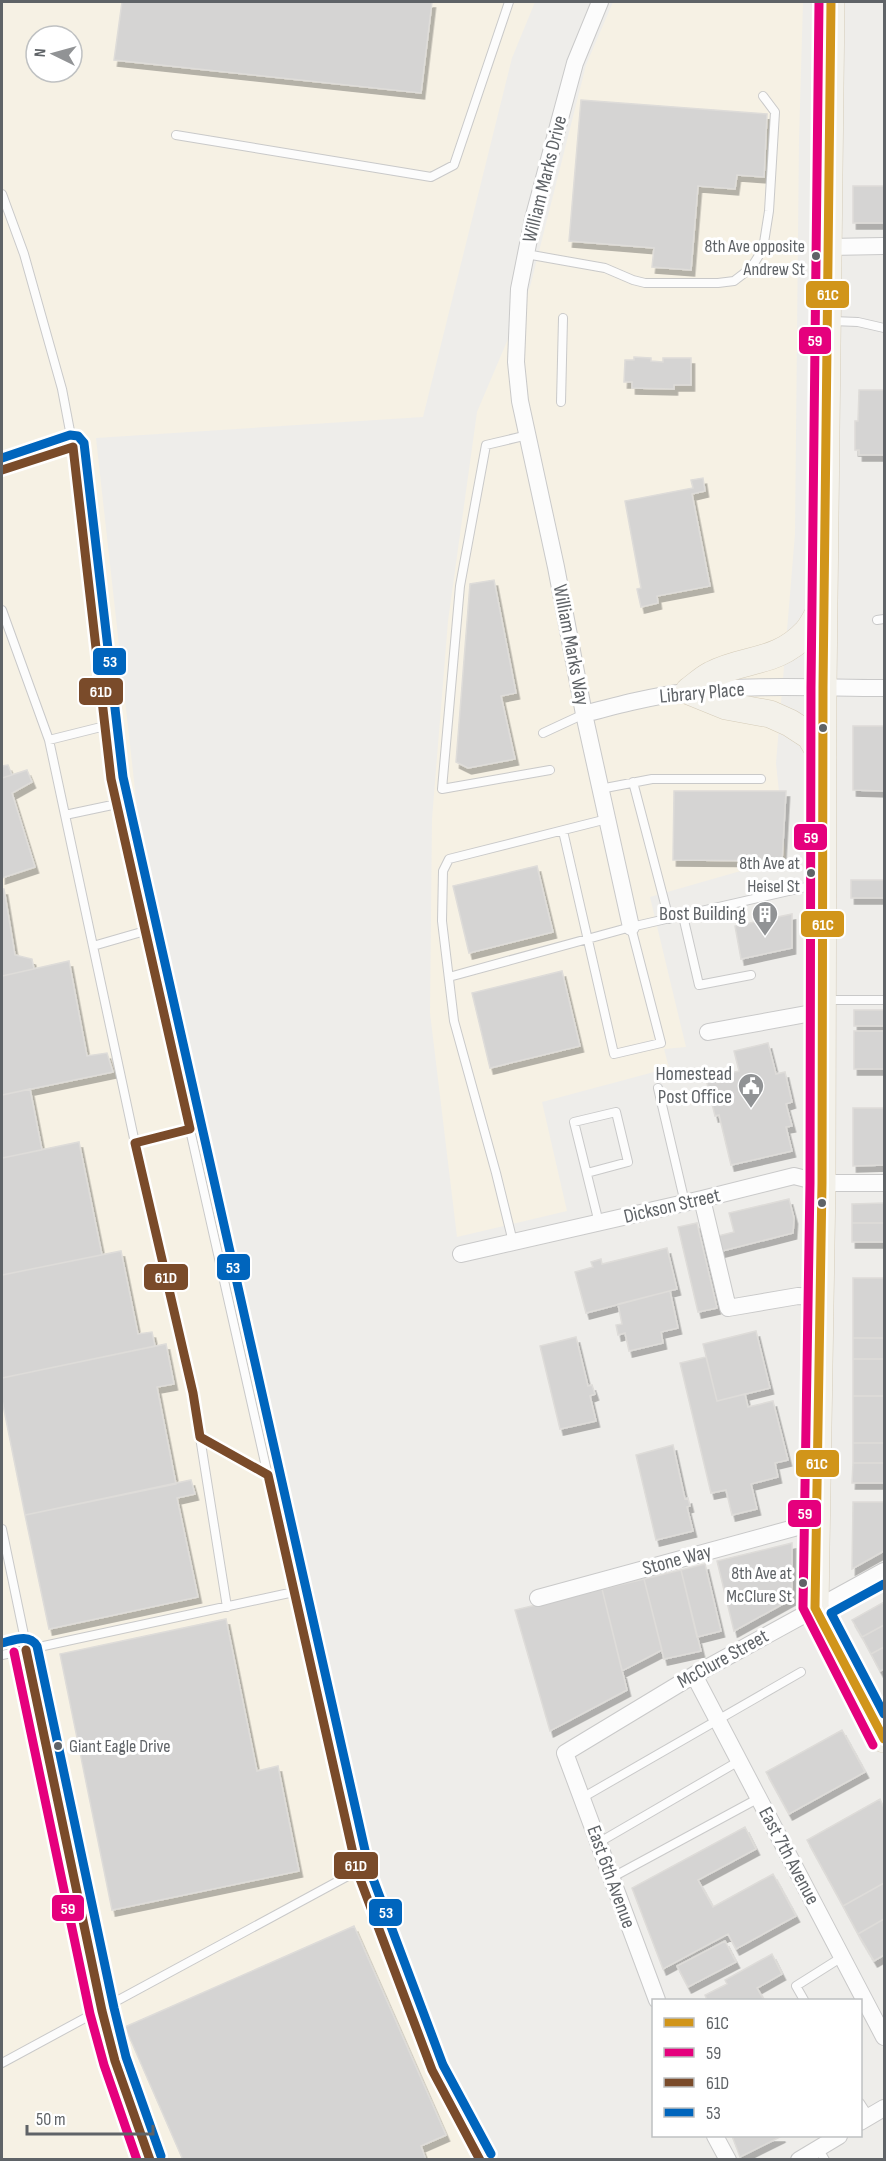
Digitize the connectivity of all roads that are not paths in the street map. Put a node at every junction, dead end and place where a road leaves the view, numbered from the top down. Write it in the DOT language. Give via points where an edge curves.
graph roads {
  1 [pos="509,2"];
  2 [pos="600,2"];
  3 [pos="831,2"];
  4 [pos="763,96"];
  5 [pos="176,135"];
  6 [pos="2,195"];
  7 [pos="885,246"];
  8 [pos="828,247"];
  9 [pos="526,254"];
  10 [pos="562,318"];
  11 [pos="827,321"];
  12 [pos="885,327"];
  13 [pos="516,362"];
  14 [pos="561,402"];
  15 [pos="528,435"];
  16 [pos="73,447"];
  17 [pos="2,470"];
  18 [pos="824,604"];
  19 [pos="2,610"];
  20 [pos="823,688"];
  21 [pos="885,688"];
  22 [pos="689,692"];
  23 [pos="584,714"];
  24 [pos="105,726"];
  25 [pos="543,733"];
  26 [pos="49,740"];
  27 [pos="823,758"];
  28 [pos="550,770"];
  29 [pos="762,779"];
  30 [pos="633,782"];
  31 [pos="600,789"];
  32 [pos="117,804"];
  33 [pos="65,815"];
  34 [pos="607,819"];
  35 [pos="563,831"];
  36 [pos="822,884"];
  37 [pos="682,916"];
  38 [pos="669,919"];
  39 [pos="631,927"];
  40 [pos="146,931"];
  41 [pos="586,940"];
  42 [pos="93,946"];
  43 [pos="752,975"];
  44 [pos="449,977"];
  45 [pos="885,1000"];
  46 [pos="823,1005"];
  47 [pos="708,1032"];
  48 [pos="658,1088"];
  49 [pos="190,1129"];
  50 [pos="135,1143"];
  51 [pos="587,1173"];
  52 [pos="822,1183"];
  53 [pos="885,1183"];
  54 [pos="702,1199"];
  55 [pos="684,1203"];
  56 [pos="599,1223"];
  57 [pos="513,1242"];
  58 [pos="460,1254"];
  59 [pos="820,1296"];
  60 [pos="200,1437"];
  61 [pos="268,1475"];
  62 [pos="816,1522"];
  63 [pos="2,1529"];
  64 [pos="885,1571"];
  65 [pos="294,1592"];
  66 [pos="538,1598"];
  67 [pos="227,1607"];
  68 [pos="815,1608"];
  69 [pos="26,1650"];
  70 [pos="2,1655"];
  71 [pos="801,1672"];
  72 [pos="694,1675"];
  73 [pos="718,1720"];
  74 [pos="885,1739"];
  75 [pos="565,1754"];
  76 [pos="739,1761"];
  77 [pos="582,1798"];
  78 [pos="759,1798"];
  79 [pos="598,1842"];
  80 [pos="357,1871"];
  81 [pos="611,1878"];
  82 [pos="842,1957"];
  83 [pos="656,1999"];
  84 [pos="803,1999"];
  85 [pos="102,2011"];
  86 [pos="885,2037"];
  87 [pos="2,2063"];
  88 [pos="885,2108"];
  89 [pos="863,2114"];
  90 [pos="716,2137"];
  91 [pos="838,2137"];
  92 [pos="822,2154"];
  93 [pos="150,2160"];
  94 [pos="480,2160"];
  95 [pos="728,2160"];
  96 [pos="799,2160"];
  1 -- 5 [label="lane" via="454,165 431,177"];
  2 -- 9 [label="street, William Marks Drive" via="575,63"];
  3 -- 8 [label="main road"];
  4 -- 9 [label="lane" via="775,112 769,211 763,249 750,268 734,281 645,283 605,268"];
  6 -- 16 [label="lane" via="24,254 62,389"];
  7 -- 8 [label="street"];
  8 -- 11 [label="main road"];
  9 -- 13 [label="street, William Marks Drive" via="519,289"];
  10 -- 14 [label="lane"];
  11 -- 12 [label="lane"];
  11 -- 18 [label="main road"];
  13 -- 15 [label="street, William Marks Way"];
  15 -- 23 [label="street, William Marks Way"];
  15 -- 28 [label="lane" via="486,445 460,586 442,789"];
  16 -- 17 [label="lane"];
  16 -- 24 [label="lane"];
  18 -- 20 [label="main road"];
  18 -- 22 [label="main road" via="807,631 784,650 715,673"];
  19 -- 26 [label="lane"];
  20 -- 21 [label="street, Library Place"];
  20 -- 22 [label="street, Library Place"];
  20 -- 27 [label="main road"];
  22 -- 23 [label="street, Library Place"];
  22 -- 27 [label="main road" via="790,723 810,735"];
  23 -- 25 [label="lane"];
  23 -- 31 [label="street, William Marks Way"];
  24 -- 26 [label="lane"];
  24 -- 32 [label="lane"];
  26 -- 33 [label="lane"];
  27 -- 36 [label="main road"];
  29 -- 30 [label="lane" via="652,778"];
  30 -- 31 [label="lane"];
  30 -- 38 [label="lane"];
  31 -- 34 [label="street, William Marks Way"];
  32 -- 33 [label="lane"];
  32 -- 40 [label="lane"];
  33 -- 42 [label="lane"];
  34 -- 35 [label="lane"];
  34 -- 39 [label="street, William Marks Way"];
  35 -- 41 [label="lane"];
  35 -- 44 [label="lane" via="449,859 443,871 442,921"];
  36 -- 37 [label="lane"];
  36 -- 46 [label="main road"];
  37 -- 38 [label="lane"];
  37 -- 43 [label="lane" via="699,985"];
  38 -- 39 [label="lane"];
  39 -- 41 [label="lane"];
  39 -- 41 [label="lane" via="661,1043 614,1054"];
  40 -- 42 [label="lane"];
  40 -- 49 [label="lane"];
  41 -- 44 [label="lane"];
  42 -- 50 [label="lane"];
  44 -- 57 [label="lane" via="453,1021"];
  45 -- 46 [label="lane"];
  46 -- 47 [label="street"];
  46 -- 52 [label="main road"];
  48 -- 55 [label="lane"];
  49 -- 50 [label="lane"];
  49 -- 61 [label="lane"];
  50 -- 60 [label="lane"];
  51 -- 51 [label="lane" via="574,1122 616,1112 628,1162"];
  51 -- 56 [label="lane"];
  52 -- 53 [label="street, Dickson Street"];
  52 -- 54 [label="street, Dickson Street" via="794,1176"];
  52 -- 59 [label="main road"];
  54 -- 55 [label="street, Dickson Street"];
  54 -- 59 [label="street" via="728,1308"];
  55 -- 56 [label="street, Dickson Street"];
  56 -- 57 [label="street, Dickson Street"];
  57 -- 58 [label="street, Dickson Street"];
  59 -- 62 [label="main road"];
  60 -- 61 [label="lane"];
  60 -- 67 [label="lane"];
  61 -- 65 [label="lane"];
  62 -- 66 [label="street, Stone Way"];
  62 -- 68 [label="main road"];
  63 -- 69 [label="lane"];
  64 -- 68 [label="street, McClure Street"];
  65 -- 67 [label="lane"];
  65 -- 80 [label="lane"];
  67 -- 69 [label="lane"];
  68 -- 72 [label="street, McClure Street"];
  68 -- 74 [label="main road"];
  69 -- 70 [label="lane"];
  69 -- 85 [label="lane"];
  71 -- 73 [label="lane"];
  72 -- 73 [label="street, East 7th Avenue"];
  72 -- 75 [label="street, McClure Street"];
  73 -- 76 [label="street, East 7th Avenue"];
  73 -- 77 [label="lane"];
  75 -- 77 [label="street, East 6th Avenue"];
  76 -- 78 [label="street, East 7th Avenue"];
  76 -- 79 [label="lane"];
  77 -- 79 [label="street, East 6th Avenue"];
  78 -- 81 [label="lane"];
  78 -- 82 [label="street, East 7th Avenue"];
  79 -- 81 [label="street, East 6th Avenue"];
  80 -- 85 [label="lane"];
  80 -- 94 [label="lane" via="432,2070"];
  81 -- 83 [label="street, East 6th Avenue"];
  82 -- 84 [label="lane" via="796,1986"];
  82 -- 86 [label="street, East 7th Avenue"];
  85 -- 87 [label="lane"];
  85 -- 93 [label="lane"];
  88 -- 89 [label="street"];
  90 -- 95 [label="street"];
  91 -- 92 [label="street"];
  92 -- 96 [label="street"];
}
